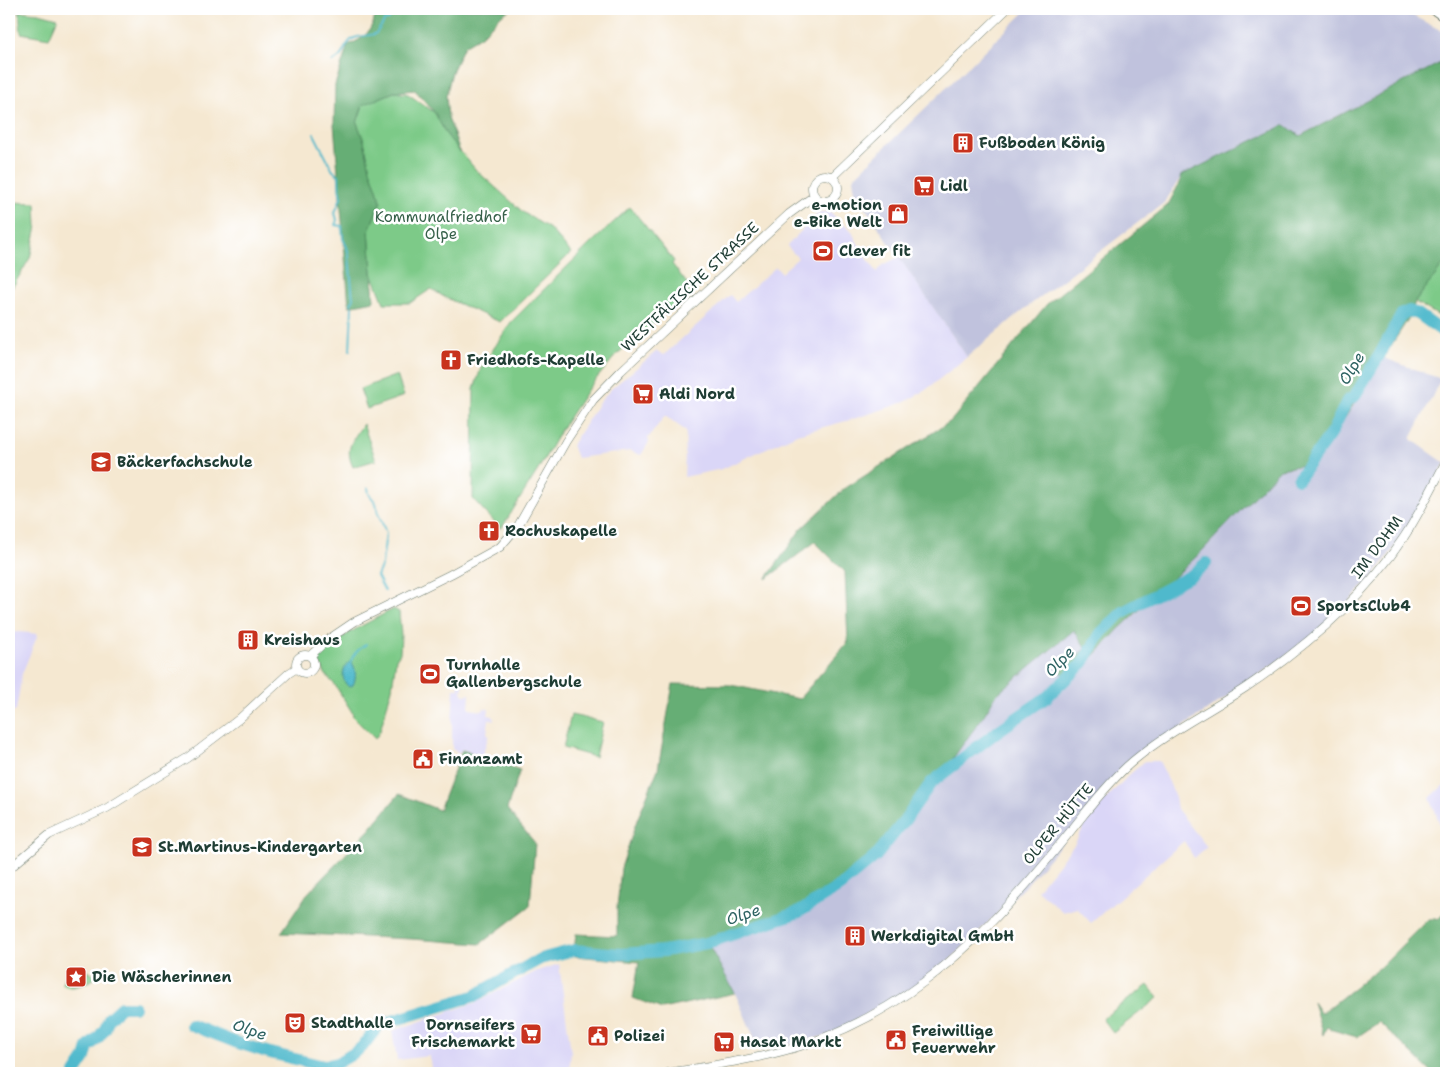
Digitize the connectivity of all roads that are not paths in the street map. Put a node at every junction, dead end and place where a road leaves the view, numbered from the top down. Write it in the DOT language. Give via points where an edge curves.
graph roads {
  1 [pos="1007,9"];
  2 [pos="1434,9"];
  3 [pos="1446,18"];
  4 [pos="832,177"];
  5 [pos="814,196"];
  6 [pos="1446,461"];
  7 [pos="1315,636"];
  8 [pos="310,656"];
  9 [pos="297,668"];
  10 [pos="9,869"];
  11 [pos="668,1073"];
  1 -- 4 [label="street"];
  2 -- 3 [label="main road"];
  4 -- 5 [label="street" via="824,175 814,180 811,188"];
  4 -- 5 [label="street" via="838,188 835,197 824,201"];
  5 -- 8 [label="street, WESTFÄLISCHE STRASSE" via="789,214 593,400 518,526 500,548 354,622"];
  6 -- 7 [label="street, IM DOHM" via="1403,538 1347,607"];
  7 -- 11 [label="street, OLPER HÜTTE" via="1243,689 1177,729 1132,762 1104,790 1004,910 933,977 871,1016 803,1045"];
  8 -- 9 [label="street" via="299,656"];
  8 -- 9 [label="street" via="314,662 311,671 302,672"];
  9 -- 10 [label="street" via="188,758 107,808 49,834"];
}
